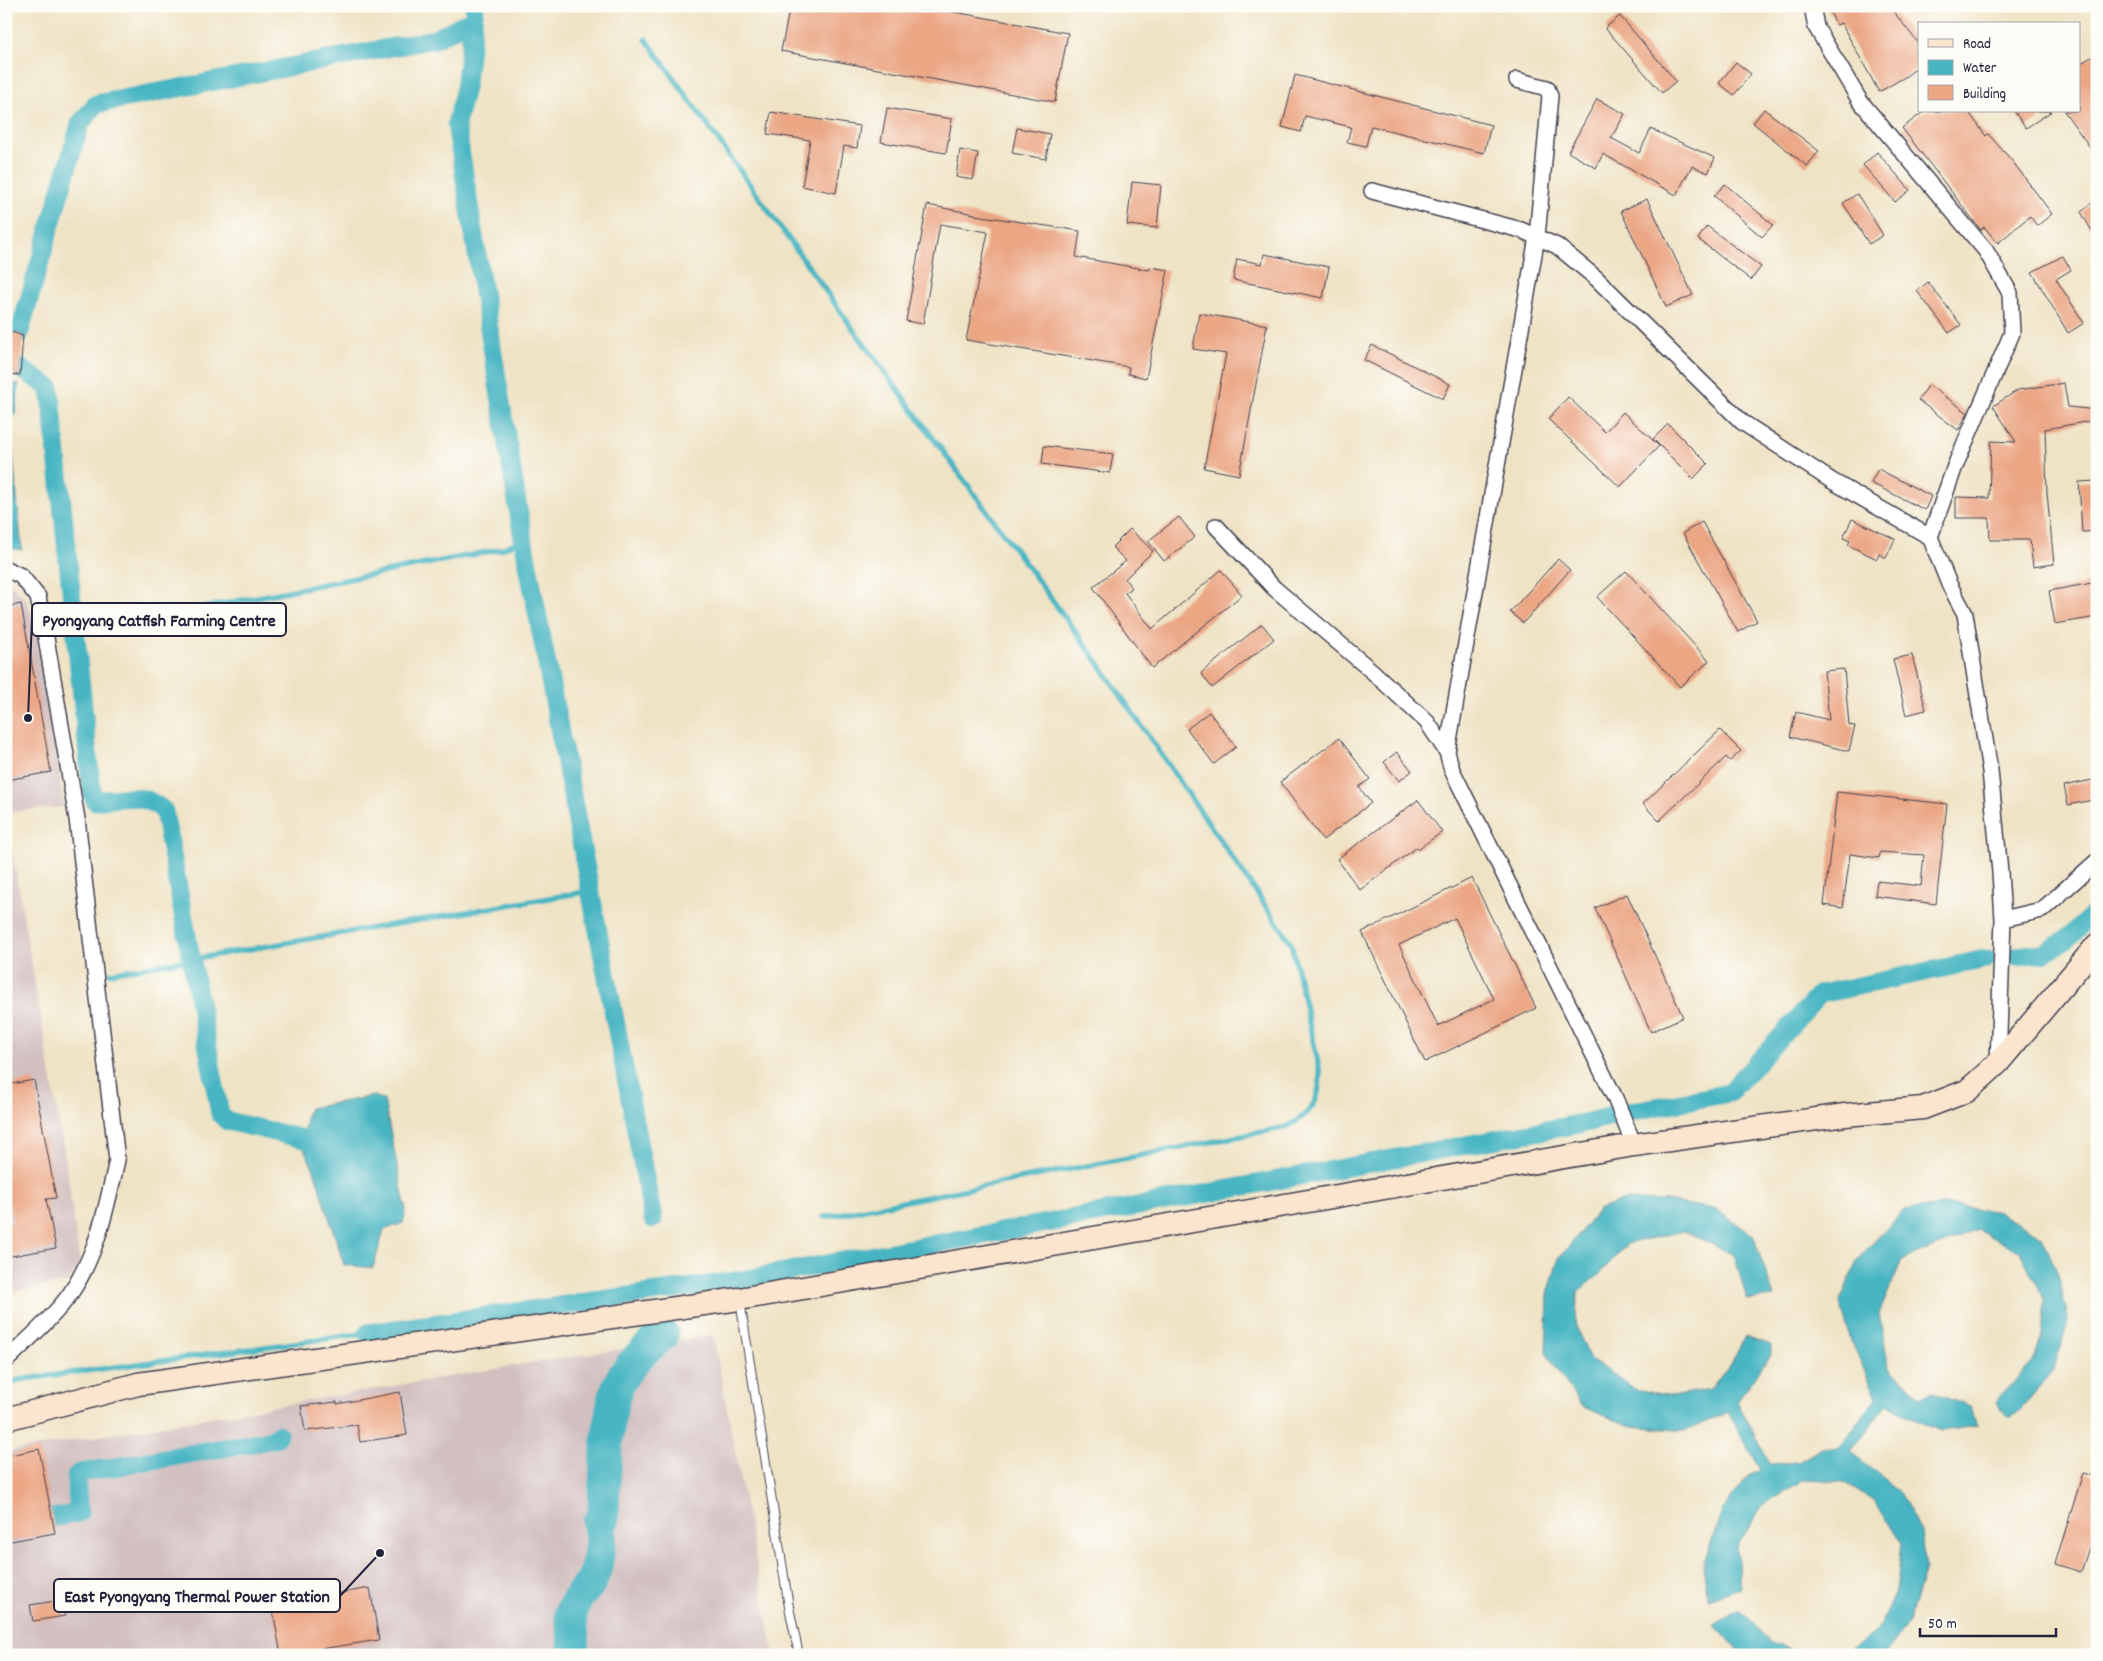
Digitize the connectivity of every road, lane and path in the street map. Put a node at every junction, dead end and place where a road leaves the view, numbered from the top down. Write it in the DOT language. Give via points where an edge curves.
graph roads {
  1 [pos="1812,6"];
  2 [pos="1517,80"];
  3 [pos="1372,191"];
  4 [pos="1537,237"];
  5 [pos="1216,526"];
  6 [pos="1930,537"];
  7 [pos="6,569"];
  8 [pos="1447,752"];
  9 [pos="2097,861"];
  10 [pos="2003,919"];
  11 [pos="2097,945"];
  12 [pos="1998,1062"];
  13 [pos="1634,1145"];
  14 [pos="739,1299"];
  15 [pos="6,1361"];
  16 [pos="6,1419"];
  17 [pos="799,1655"];
  1 -- 6 [label="street" via="1816,27 1860,101 1986,251 2010,293 2012,333 1955,466"];
  2 -- 4 [label="street" via="1547,88 1550,96"];
  3 -- 4 [label="street"];
  4 -- 6 [label="street" via="1557,246 1596,278 1742,422 1832,481"];
  4 -- 8 [label="street"];
  5 -- 8 [label="street" via="1274,588 1427,722"];
  6 -- 10 [label="street" via="1965,614 1990,771"];
  7 -- 15 [label="street" via="21,576 38,597 46,638 77,819 117,1160 108,1204 88,1264 70,1296"];
  8 -- 13 [label="street" via="1452,770 1615,1098"];
  9 -- 10 [label="street" via="2042,910"];
  10 -- 12 [label="street"];
  11 -- 12 [label="main road"];
  12 -- 13 [label="main road" via="1968,1091 1923,1108 1845,1115"];
  13 -- 14 [label="main road"];
  14 -- 16 [label="main road" via="138,1384"];
  14 -- 17 [label="lane"];
}
